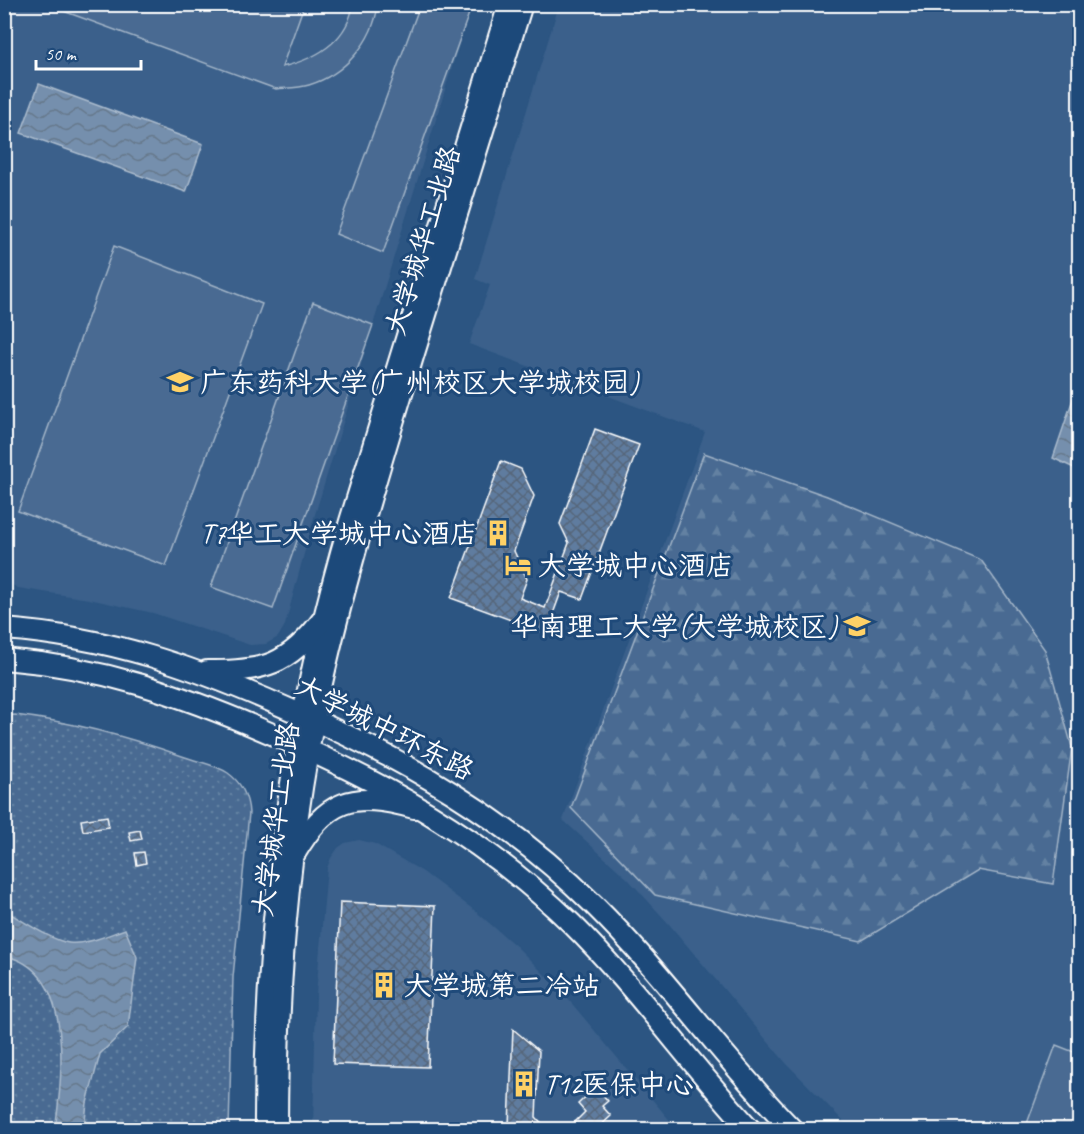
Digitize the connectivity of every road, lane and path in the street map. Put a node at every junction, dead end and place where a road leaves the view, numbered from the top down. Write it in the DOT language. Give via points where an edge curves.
graph roads {
  1 [pos="508,4"];
  2 [pos="523,4"];
  3 [pos="323,619"];
  4 [pos="4,629"];
  5 [pos="4,659"];
  6 [pos="196,670"];
  7 [pos="309,717"];
  8 [pos="303,747"];
  9 [pos="430,813"];
  10 [pos="294,855"];
  11 [pos="264,1130"];
  12 [pos="278,1130"];
  13 [pos="751,1130"];
  14 [pos="793,1130"];
  1 -- 3 [label="main road, 大学城华工北路" via="349,521"];
  2 -- 7 [label="main road, 大学城华工北路" via="354,556"];
  3 -- 6 [label="main road" via="297,649 271,664 235,671"];
  3 -- 7 [label="main road, 大学城华工北路"];
  4 -- 6 [label="main road, 大学城中环东路" via="112,645"];
  5 -- 8 [label="main road, 大学城中环东路" via="81,669 136,682"];
  6 -- 7 [label="main road, 大学城中环东路"];
  7 -- 8 [label="main road, 大学城华工北路"];
  7 -- 14 [label="main road, 大学城中环东路" via="449,789 558,871 642,955 736,1069"];
  8 -- 9 [label="main road, 大学城中环东路" via="372,779"];
  8 -- 10 [label="main road, 大学城华工北路"];
  8 -- 11 [label="main road, 大学城华工北路" via="283,828 272,936"];
  9 -- 10 [label="main road" via="373,801 342,804 314,823"];
  9 -- 13 [label="main road, 大学城中环东路" via="502,863 572,925 620,975"];
  10 -- 12 [label="main road, 大学城华工北路" via="282,980"];
}
